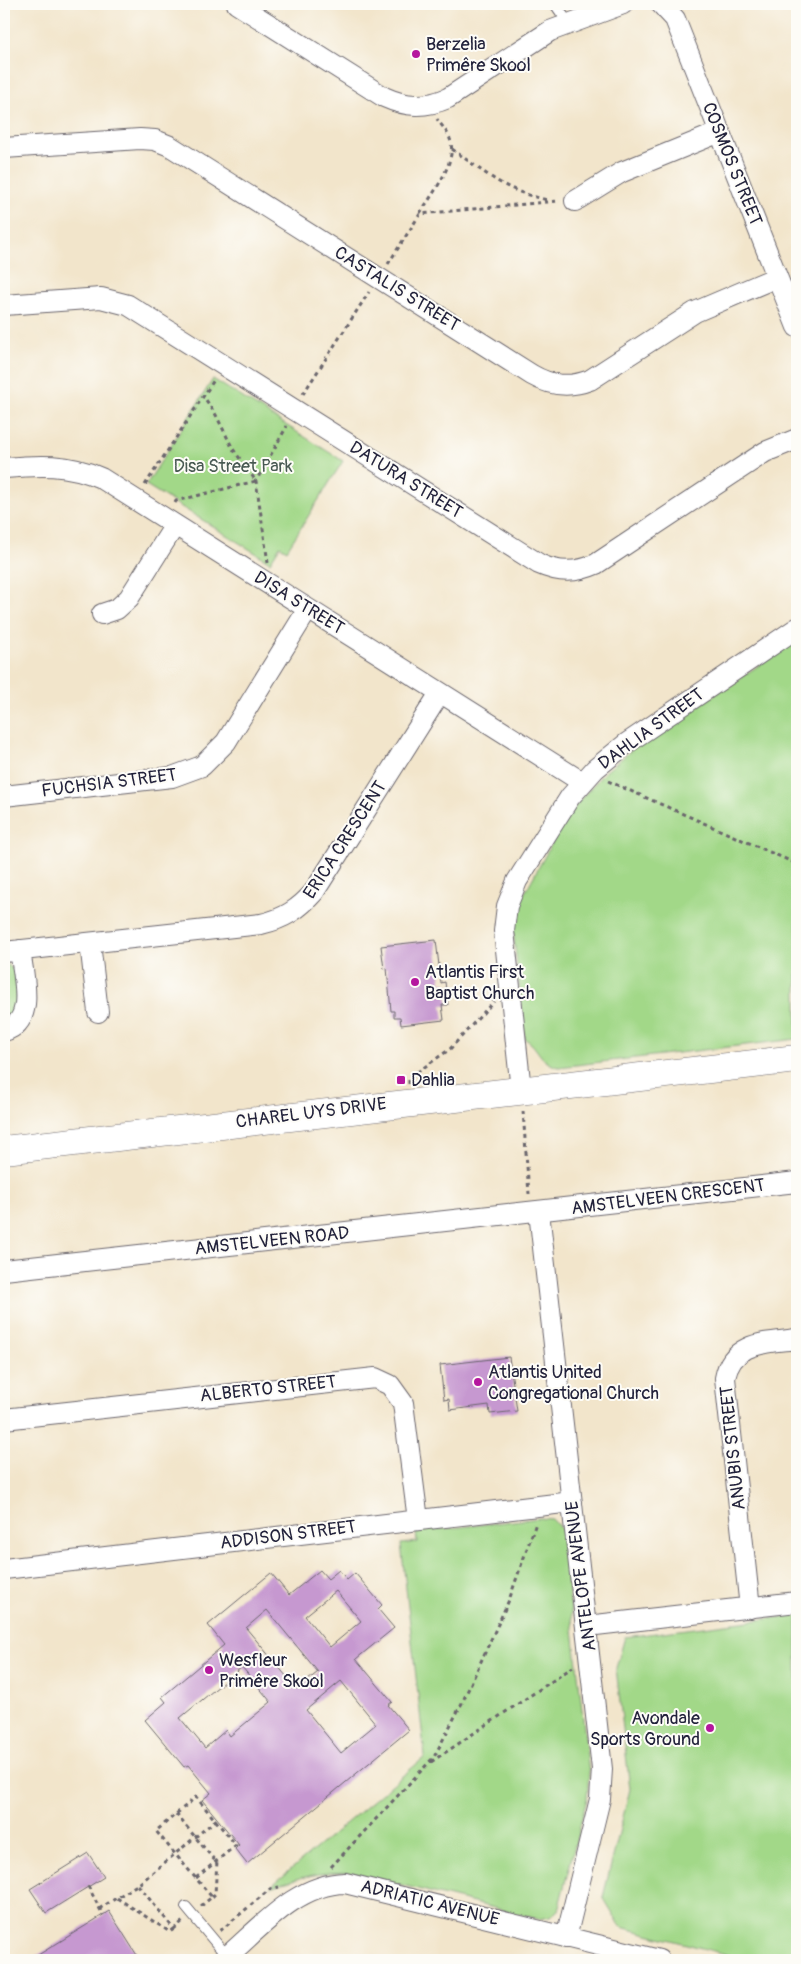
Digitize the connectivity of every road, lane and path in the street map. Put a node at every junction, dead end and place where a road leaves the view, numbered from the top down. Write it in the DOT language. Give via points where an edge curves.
graph roads {
  1 [pos="237,4"];
  2 [pos="555,4"];
  3 [pos="623,4"];
  4 [pos="661,4"];
  5 [pos="570,24"];
  6 [pos="428,105"];
  7 [pos="720,132"];
  8 [pos="4,148"];
  9 [pos="452,149"];
  10 [pos="554,201"];
  11 [pos="575,201"];
  12 [pos="420,214"];
  13 [pos="777,277"];
  14 [pos="379,278"];
  15 [pos="4,305"];
  16 [pos="797,328"];
  17 [pos="224,364"];
  18 [pos="204,397"];
  19 [pos="296,410"];
  20 [pos="797,439"];
  21 [pos="4,468"];
  22 [pos="256,481"];
  23 [pos="135,500"];
  24 [pos="171,522"];
  25 [pos="264,581"];
  26 [pos="308,609"];
  27 [pos="102,614"];
  28 [pos="797,628"];
  29 [pos="440,693"];
  30 [pos="588,776"];
  31 [pos="4,796"];
  32 [pos="797,864"];
  33 [pos="90,943"];
  34 [pos="12,951"];
  35 [pos="510,988"];
  36 [pos="98,1012"];
  37 [pos="4,1031"];
  38 [pos="797,1060"];
  39 [pos="521,1090"];
  40 [pos="411,1102"];
  41 [pos="4,1150"];
  42 [pos="797,1182"];
  43 [pos="535,1212"];
  44 [pos="4,1270"];
  45 [pos="797,1339"];
  46 [pos="4,1419"];
  47 [pos="572,1502"];
  48 [pos="540,1506"];
  49 [pos="418,1520"];
  50 [pos="4,1569"];
  51 [pos="797,1602"];
  52 [pos="750,1608"];
  53 [pos="586,1626"];
  54 [pos="591,1661"];
  55 [pos="430,1763"];
  56 [pos="176,1814"];
  57 [pos="216,1820"];
  58 [pos="196,1837"];
  59 [pos="175,1854"];
  60 [pos="216,1861"];
  61 [pos="196,1878"];
  62 [pos="138,1885"];
  63 [pos="323,1885"];
  64 [pos="88,1886"];
  65 [pos="212,1897"];
  66 [pos="117,1898"];
  67 [pos="99,1909"];
  68 [pos="189,1910"];
  69 [pos="103,1915"];
  70 [pos="174,1929"];
  71 [pos="566,1938"];
  72 [pos="227,1959"];
  73 [pos="659,1960"];
  1 -- 6 [label="street" via="384,97 407,105"];
  2 -- 5 [label="lane"];
  3 -- 5 [label="street"];
  4 -- 7 [label="street, COSMOS STREET" via="674,19"];
  5 -- 6 [label="street" via="533,41 448,98"];
  6 -- 9 [label="path" via="450,138"];
  7 -- 11 [label="street" via="622,172"];
  7 -- 13 [label="street, COSMOS STREET"];
  8 -- 14 [label="street, CASTALIS STREET" via="140,139 162,143"];
  9 -- 10 [label="path" via="506,187"];
  9 -- 12 [label="path" via="441,182"];
  10 -- 11 [label="path"];
  10 -- 12 [label="path"];
  12 -- 14 [label="path"];
  13 -- 14 [label="street, CASTALIS STREET" via="696,312 590,380 564,386 542,381"];
  13 -- 16 [label="street, COSMOS STREET"];
  14 -- 19 [label="path"];
  15 -- 17 [label="street, DATURA STREET" via="101,298 118,301 128,304"];
  17 -- 18 [label="path"];
  17 -- 19 [label="street, DATURA STREET"];
  18 -- 22 [label="path" via="233,449"];
  18 -- 23 [label="path"];
  19 -- 20 [label="street, DATURA STREET" via="539,564 566,572 596,564 765,452"];
  19 -- 22 [label="path"];
  21 -- 23 [label="street, DISA STREET" via="53,465 73,468 101,478"];
  22 -- 24 [label="path" via="176,501"];
  22 -- 25 [label="path" via="268,561"];
  23 -- 24 [label="street, DISA STREET"];
  24 -- 25 [label="street, DISA STREET"];
  24 -- 27 [label="street" via="129,598 116,609"];
  25 -- 26 [label="street, DISA STREET"];
  26 -- 29 [label="street, DISA STREET"];
  26 -- 31 [label="street, FUCHSIA STREET" via="226,742 202,766 172,777"];
  28 -- 30 [label="street, DAHLIA STREET" via="627,743"];
  29 -- 30 [label="street, DISA STREET"];
  29 -- 33 [label="street, ERICA CRESCENT" via="314,892 294,911 261,924"];
  30 -- 32 [label="path" via="600,778"];
  30 -- 35 [label="street, DAHLIA STREET" via="560,812 511,893 504,931"];
  33 -- 34 [label="street, ERICA CRESCENT"];
  33 -- 36 [label="street"];
  34 -- 37 [label="street" via="24,1012 17,1025"];
  35 -- 39 [label="street, DAHLIA STREET"];
  35 -- 40 [label="path" via="494,1000 450,1049 409,1078"];
  38 -- 39 [label="main road, CHAREL UYS DRIVE"];
  39 -- 40 [label="main road, CHAREL UYS DRIVE"];
  39 -- 43 [label="path"];
  40 -- 41 [label="main road, CHAREL UYS DRIVE"];
  42 -- 43 [label="street, AMSTELVEEN CRESCENT"];
  43 -- 44 [label="street, AMSTELVEEN ROAD"];
  43 -- 47 [label="street, ANTELOPE AVENUE"];
  45 -- 52 [label="street, ANUBIS STREET" via="744,1348 729,1364 725,1378"];
  46 -- 49 [label="street, ALBERTO STREET" via="375,1378 390,1385 404,1403"];
  47 -- 48 [label="street, ADDISON STREET"];
  47 -- 53 [label="street, ANTELOPE AVENUE"];
  48 -- 49 [label="street, ADDISON STREET"];
  48 -- 55 [label="path" via="509,1600 466,1695"];
  49 -- 50 [label="street, ADDISON STREET"];
  51 -- 52 [label="street"];
  52 -- 53 [label="street"];
  53 -- 54 [label="street, ANTELOPE AVENUE"];
  54 -- 55 [label="path" via="580,1662"];
  54 -- 71 [label="street, ANTELOPE AVENUE" via="602,1758 602,1789"];
  55 -- 63 [label="path" via="330,1868"];
  56 -- 57 [label="path" via="196,1797"];
  56 -- 58 [label="path"];
  56 -- 59 [label="path" via="156,1831"];
  57 -- 58 [label="path"];
  57 -- 60 [label="path" via="236,1845"];
  58 -- 59 [label="path"];
  58 -- 60 [label="path"];
  59 -- 61 [label="path"];
  59 -- 62 [label="path"];
  60 -- 61 [label="path"];
  60 -- 65 [label="path" via="216,1894"];
  61 -- 65 [label="path"];
  62 -- 66 [label="path"];
  62 -- 70 [label="path"];
  63 -- 71 [label="street, ADRIATIC AVENUE" via="356,1884"];
  63 -- 72 [label="street, ADRIATIC AVENUE" via="295,1898"];
  64 -- 67 [label="path"];
  65 -- 68 [label="path"];
  66 -- 67 [label="path"];
  66 -- 70 [label="path" via="170,1932"];
  67 -- 69 [label="path"];
  68 -- 70 [label="path"];
  68 -- 72 [label="lane"];
  71 -- 73 [label="street, ADRIATIC AVENUE"];
}
